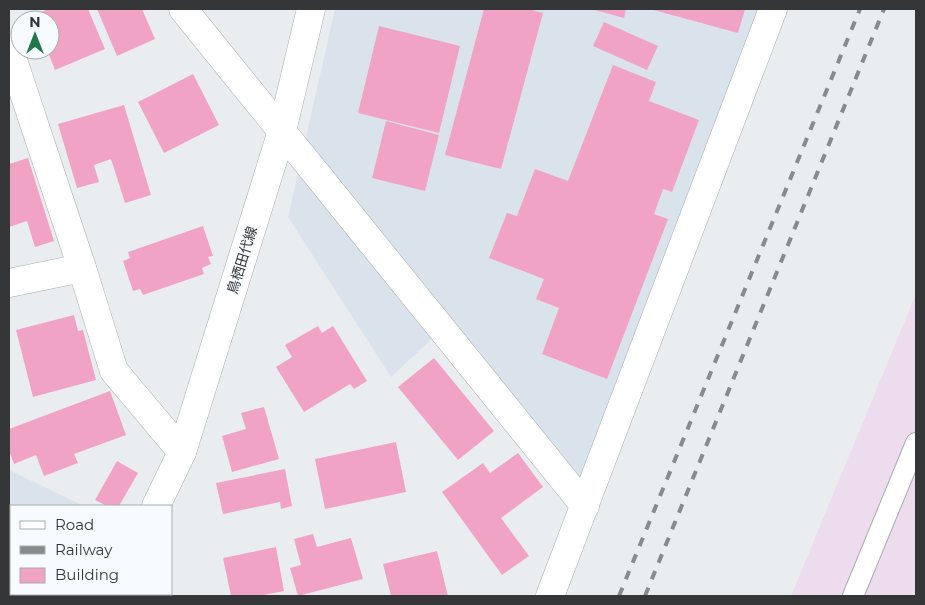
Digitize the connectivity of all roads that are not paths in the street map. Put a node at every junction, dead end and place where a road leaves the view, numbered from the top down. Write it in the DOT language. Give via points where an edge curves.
graph roads {
  1 [pos="183,9"];
  2 [pos="311,9"];
  3 [pos="773,9"];
  4 [pos="9,48"];
  5 [pos="282,131"];
  6 [pos="82,268"];
  7 [pos="9,283"];
  8 [pos="916,443"];
  9 [pos="182,452"];
  10 [pos="156,505"];
  11 [pos="585,506"];
  12 [pos="550,596"];
  13 [pos="853,596"];
  1 -- 5 [label="street"];
  2 -- 5 [label="street, 鳥栖田代線"];
  3 -- 11 [label="street"];
  4 -- 6 [label="street"];
  5 -- 9 [label="street, 鳥栖田代線"];
  5 -- 11 [label="street"];
  6 -- 7 [label="street"];
  6 -- 9 [label="street" via="114,371"];
  8 -- 13 [label="lane"];
  9 -- 10 [label="street, 鳥栖田代線"];
  11 -- 12 [label="street"];
}
